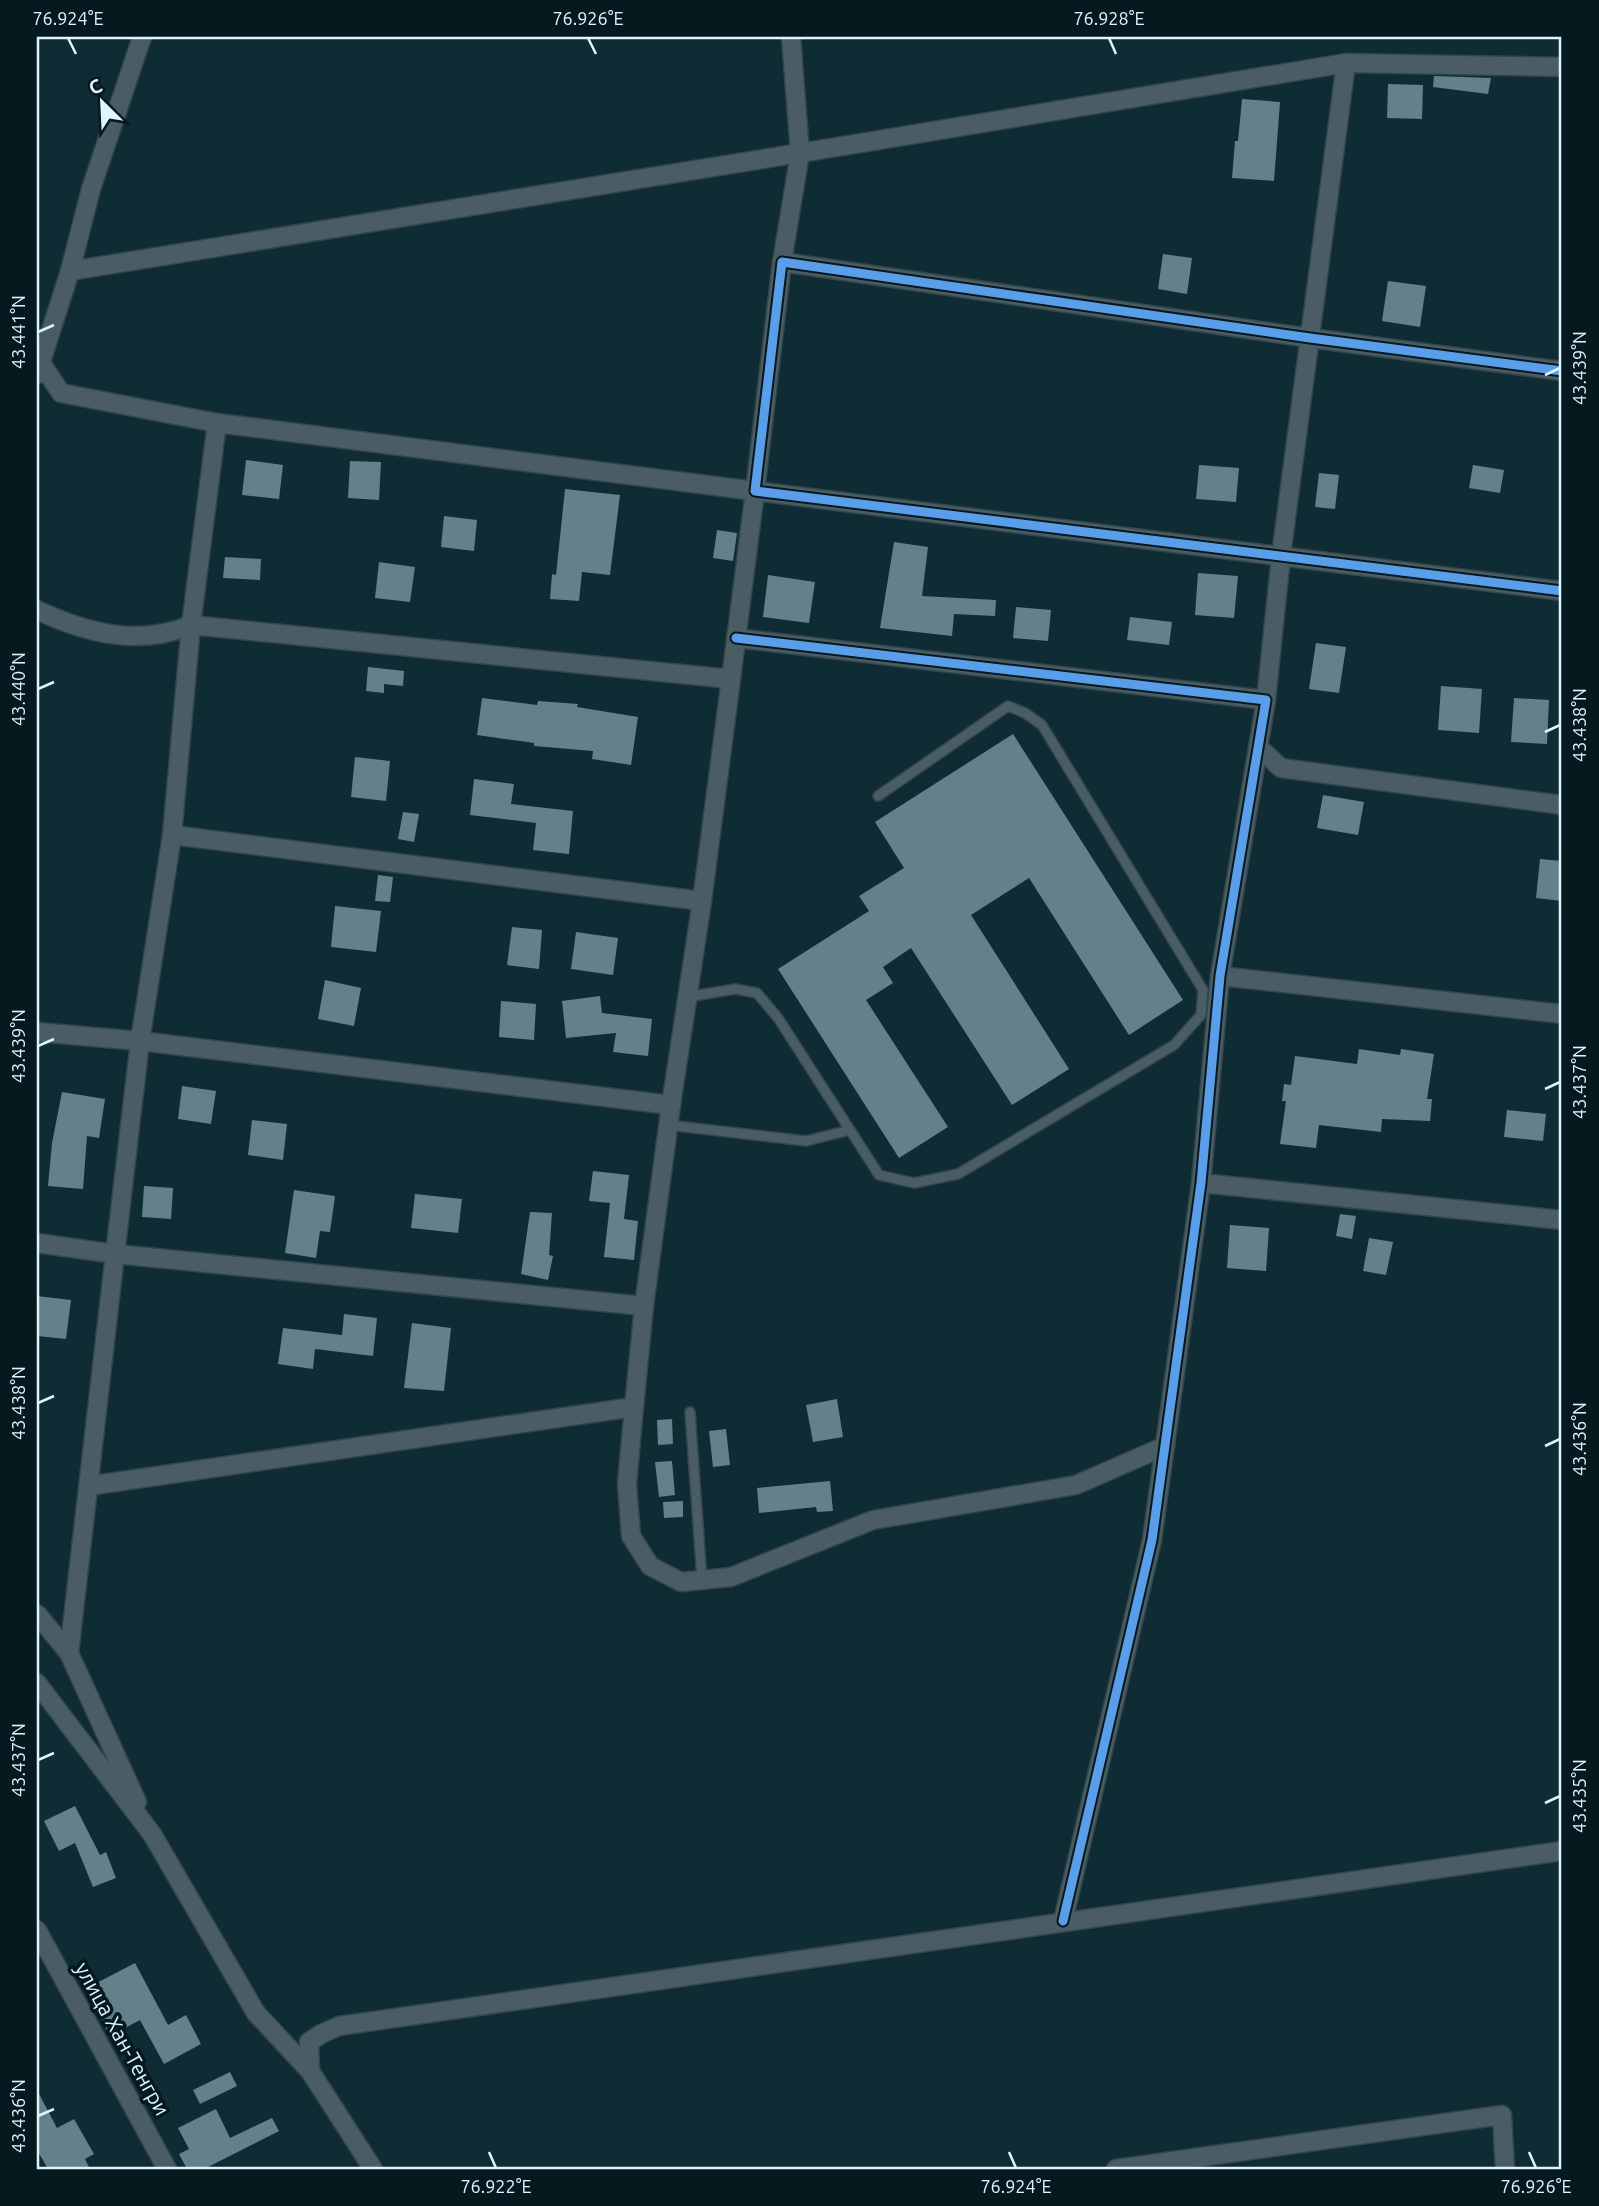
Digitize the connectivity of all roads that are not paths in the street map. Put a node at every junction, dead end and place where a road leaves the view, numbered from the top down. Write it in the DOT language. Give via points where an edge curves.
graph roads {
  1 [pos="142,37"];
  2 [pos="791,37"];
  3 [pos="1346,63"];
  4 [pos="1562,67"];
  5 [pos="800,153"];
  6 [pos="782,262"];
  7 [pos="70,271"];
  8 [pos="1310,338"];
  9 [pos="39,369"];
  10 [pos="1562,371"];
  11 [pos="217,423"];
  12 [pos="755,491"];
  13 [pos="1281,556"];
  14 [pos="1562,591"];
  15 [pos="37,610"];
  16 [pos="191,625"];
  17 [pos="736,638"];
  18 [pos="731,679"];
  19 [pos="1266,700"];
  20 [pos="1258,747"];
  21 [pos="878,796"];
  22 [pos="1562,805"];
  23 [pos="172,835"];
  24 [pos="702,901"];
  25 [pos="1220,976"];
  26 [pos="687,996"];
  27 [pos="1562,1014"];
  28 [pos="37,1032"];
  29 [pos="140,1041"];
  30 [pos="671,1105"];
  31 [pos="668,1125"];
  32 [pos="850,1130"];
  33 [pos="1201,1183"];
  34 [pos="1562,1220"];
  35 [pos="37,1242"];
  36 [pos="115,1254"];
  37 [pos="644,1306"];
  38 [pos="634,1407"];
  39 [pos="690,1412"];
  40 [pos="1164,1446"];
  41 [pos="88,1486"];
  42 [pos="702,1580"];
  43 [pos="37,1614"];
  44 [pos="69,1653"];
  45 [pos="37,1683"];
  46 [pos="152,1834"];
  47 [pos="1562,1851"];
  48 [pos="1063,1921"];
  49 [pos="37,1930"];
  50 [pos="310,2071"];
  51 [pos="167,2169"];
  52 [pos="373,2169"];
  53 [pos="1116,2169"];
  54 [pos="1505,2169"];
  1 -- 7 [label="street" via="91,189"];
  2 -- 5 [label="street"];
  3 -- 4 [label="street"];
  3 -- 5 [label="street"];
  3 -- 8 [label="street"];
  5 -- 6 [label="street"];
  5 -- 7 [label="street"];
  6 -- 8 [label="street"];
  6 -- 12 [label="street"];
  7 -- 9 [label="street"];
  8 -- 10 [label="street"];
  8 -- 13 [label="street"];
  9 -- 11 [label="street" via="61,393"];
  11 -- 12 [label="street"];
  11 -- 16 [label="street"];
  12 -- 13 [label="street"];
  12 -- 17 [label="street"];
  13 -- 14 [label="street"];
  13 -- 19 [label="street"];
  15 -- 16 [label="street" via="86,630 132,637 170,634"];
  16 -- 18 [label="street"];
  16 -- 23 [label="street"];
  17 -- 18 [label="street"];
  17 -- 19 [label="street"];
  18 -- 24 [label="street"];
  19 -- 20 [label="street"];
  20 -- 22 [label="street" via="1281,768"];
  20 -- 25 [label="street"];
  21 -- 32 [label="lane" via="1009,705 1025,713 1042,725 1203,990 1201,1015 1174,1045 958,1174 914,1183 879,1175"];
  23 -- 24 [label="street"];
  23 -- 29 [label="street"];
  24 -- 26 [label="street"];
  25 -- 27 [label="street"];
  25 -- 33 [label="street"];
  26 -- 30 [label="street"];
  26 -- 32 [label="lane" via="735,989 757,993"];
  28 -- 29 [label="street"];
  29 -- 30 [label="street"];
  29 -- 36 [label="street"];
  30 -- 31 [label="street"];
  31 -- 32 [label="lane" via="806,1141"];
  31 -- 37 [label="street"];
  33 -- 34 [label="street"];
  33 -- 40 [label="street"];
  35 -- 36 [label="street"];
  36 -- 37 [label="street"];
  36 -- 41 [label="street"];
  37 -- 38 [label="street"];
  38 -- 41 [label="street"];
  38 -- 42 [label="street" via="627,1484 631,1536 650,1566 681,1582"];
  39 -- 42 [label="lane"];
  40 -- 42 [label="street" via="1076,1485 873,1520 731,1577"];
  40 -- 48 [label="street" via="1152,1540"];
  41 -- 44 [label="street"];
  43 -- 44 [label="street"];
  44 -- 46 [label="street"];
  45 -- 46 [label="street"];
  46 -- 50 [label="street" via="256,2014"];
  47 -- 48 [label="street"];
  48 -- 50 [label="street" via="339,2026 309,2042"];
  49 -- 51 [label="street, улица Хан-Тенгри"];
  50 -- 52 [label="street"];
  53 -- 54 [label="street" via="1502,2115"];
}
